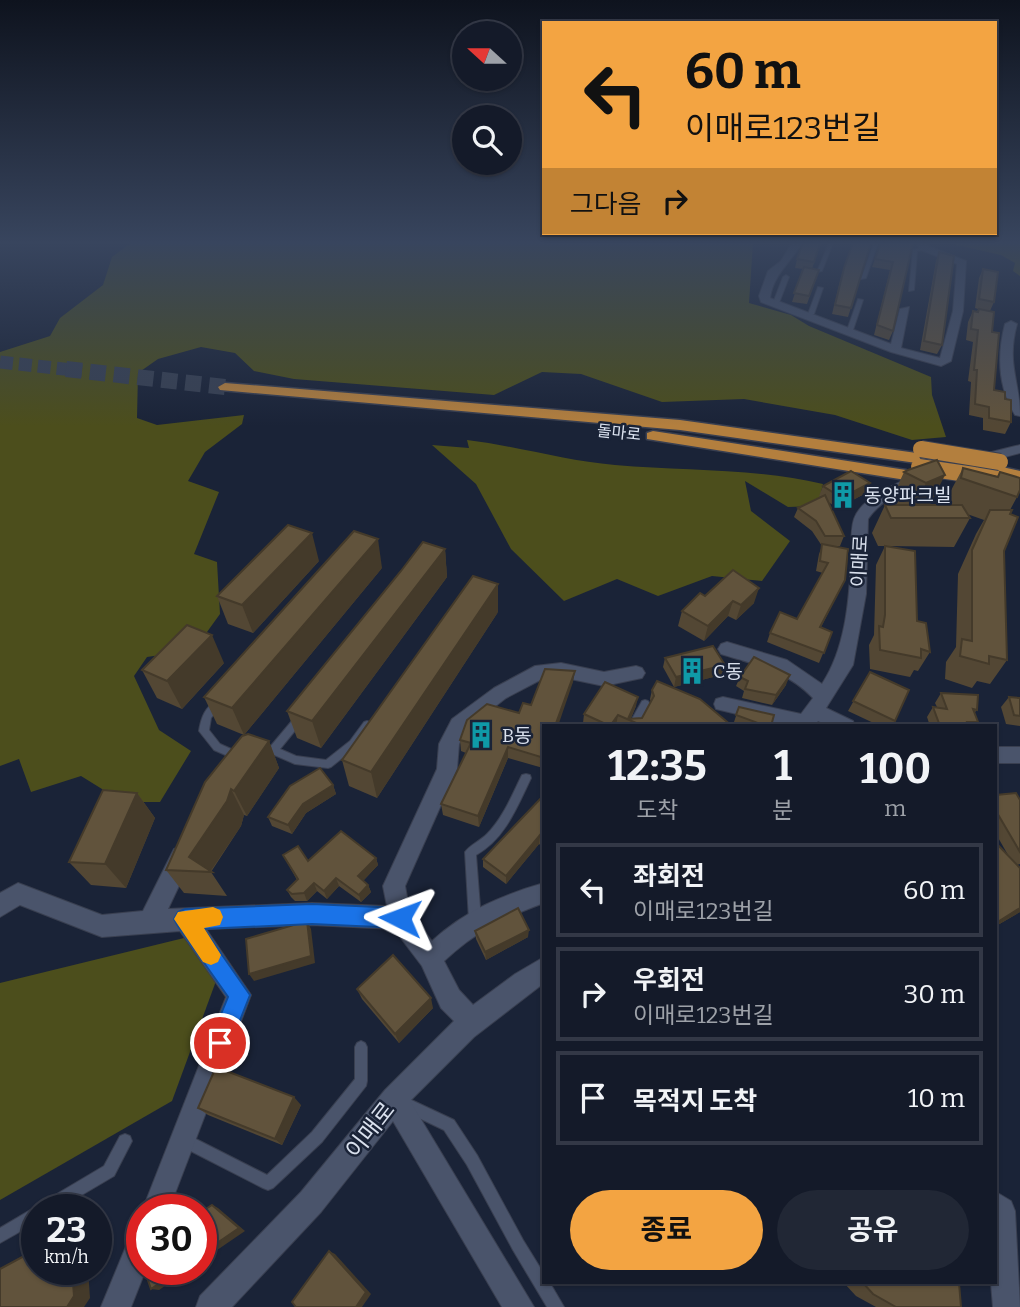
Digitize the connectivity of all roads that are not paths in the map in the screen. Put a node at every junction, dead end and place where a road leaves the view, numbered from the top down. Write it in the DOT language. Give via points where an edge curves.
graph roads {
  1 [pos="779,304"];
  2 [pos="814,304"];
  3 [pos="859,304"];
  4 [pos="959,304"];
  5 [pos="905,309"];
  6 [pos="958,311"];
  7 [pos="971,313"];
  8 [pos="811,314"];
  9 [pos="996,317"];
  10 [pos="1015,326"];
  11 [pos="849,333"];
  12 [pos="895,351"];
  13 [pos="1020,412"];
  14 [pos="1020,449"];
  15 [pos="919,463"];
  16 [pos="1020,466"];
  17 [pos="986,468"];
  18 [pos="1020,476"];
  19 [pos="1020,486"];
  20 [pos="990,488"];
  21 [pos="727,649"];
  22 [pos="636,673"];
  23 [pos="224,697"];
  24 [pos="645,704"];
  25 [pos="723,704"];
  26 [pos="307,709"];
  27 [pos="377,712"];
  28 [pos="812,715"];
  29 [pos="634,724"];
  30 [pos="840,724"];
  31 [pos="273,750"];
  32 [pos="997,755"];
  33 [pos="1020,755"];
  34 [pos="243,759"];
  35 [pos="526,778"];
  36 [pos="226,780"];
  37 [pos="194,834"];
  38 [pos="542,894"];
  39 [pos="9,900"];
  40 [pos="400,918"];
  41 [pos="185,919"];
  42 [pos="150,922"];
  43 [pos="475,922"];
  44 [pos="430,958"];
  45 [pos="542,970"];
  46 [pos="471,1021"];
  47 [pos="361,1047"];
  48 [pos="394,1099"];
  49 [pos="182,1140"];
  50 [pos="125,1141"];
  51 [pos="70,1194"];
  52 [pos="161,1194"];
  53 [pos="997,1207"];
  54 [pos="21,1224"];
  55 [pos="0,1236"];
  56 [pos="126,1282"];
  57 [pos="116,1307"];
  58 [pos="211,1307"];
  59 [pos="519,1307"];
  60 [pos="556,1307"];
  61 [pos="1008,1307"];
  1 -- 8 [label="street"];
  2 -- 8 [label="lane"];
  3 -- 11 [label="lane"];
  4 -- 6 [label="street"];
  5 -- 12 [label="street"];
  6 -- 7 [label="street"];
  6 -- 12 [label="street" via="947,359 941,362"];
  8 -- 11 [label="street"];
  9 -- 10 [label="street"];
  10 -- 13 [label="street" via="1006,376"];
  11 -- 12 [label="street"];
  14 -- 28 [label="street, 이매로" via="945,470 890,491 870,506 861,519 858,594 844,665"];
  15 -- 15 [label="main road, 돌마로" via="680,425 220,392 653,436"];
  15 -- 17 [label="main road, 돌마로, bridge"];
  15 -- 17 [label="main road, bridge"];
  15 -- 20 [label="main road" via="957,482"];
  16 -- 17 [label="main road"];
  17 -- 18 [label="main road, 돌마로"];
  17 -- 19 [label="main road, 돌마로"];
  21 -- 28 [label="street" via="803,675"];
  22 -- 40 [label="street" via="604,679 561,670 541,671 500,693 459,724 449,744 447,769 394,886"];
  23 -- 34 [label="lane" via="206,717 204,731 217,747"];
  24 -- 29 [label="lane"];
  25 -- 28 [label="street"];
  26 -- 31 [label="lane"];
  27 -- 31 [label="lane" via="353,744 328,764 295,760"];
  28 -- 30 [label="street"];
  31 -- 34 [label="lane"];
  32 -- 33 [label="street"];
  34 -- 36 [label="street"];
  35 -- 43 [label="lane" via="486,846 470,852"];
  37 -- 42 [label="street"];
  38 -- 43 [label="street"];
  39 -- 42 [label="street" via="102,926"];
  40 -- 41 [label="street" via="312,914"];
  40 -- 44 [label="street"];
  41 -- 42 [label="street"];
  41 -- 49 [label="street" via="239,995"];
  43 -- 44 [label="street"];
  44 -- 46 [label="street" via="450,999"];
  45 -- 46 [label="street, 이매로"];
  46 -- 48 [label="street, 이매로"];
  47 -- 49 [label="lane" via="361,1081 317,1137 268,1183"];
  48 -- 58 [label="street, 이매로" via="335,1174"];
  48 -- 59 [label="street"];
  48 -- 60 [label="lane" via="449,1125"];
  49 -- 52 [label="street"];
  50 -- 51 [label="lane" via="108,1171"];
  53 -- 61 [label="street" via="1001,1211"];
  54 -- 55 [label="lane"];
  56 -- 57 [label="street"];
}
